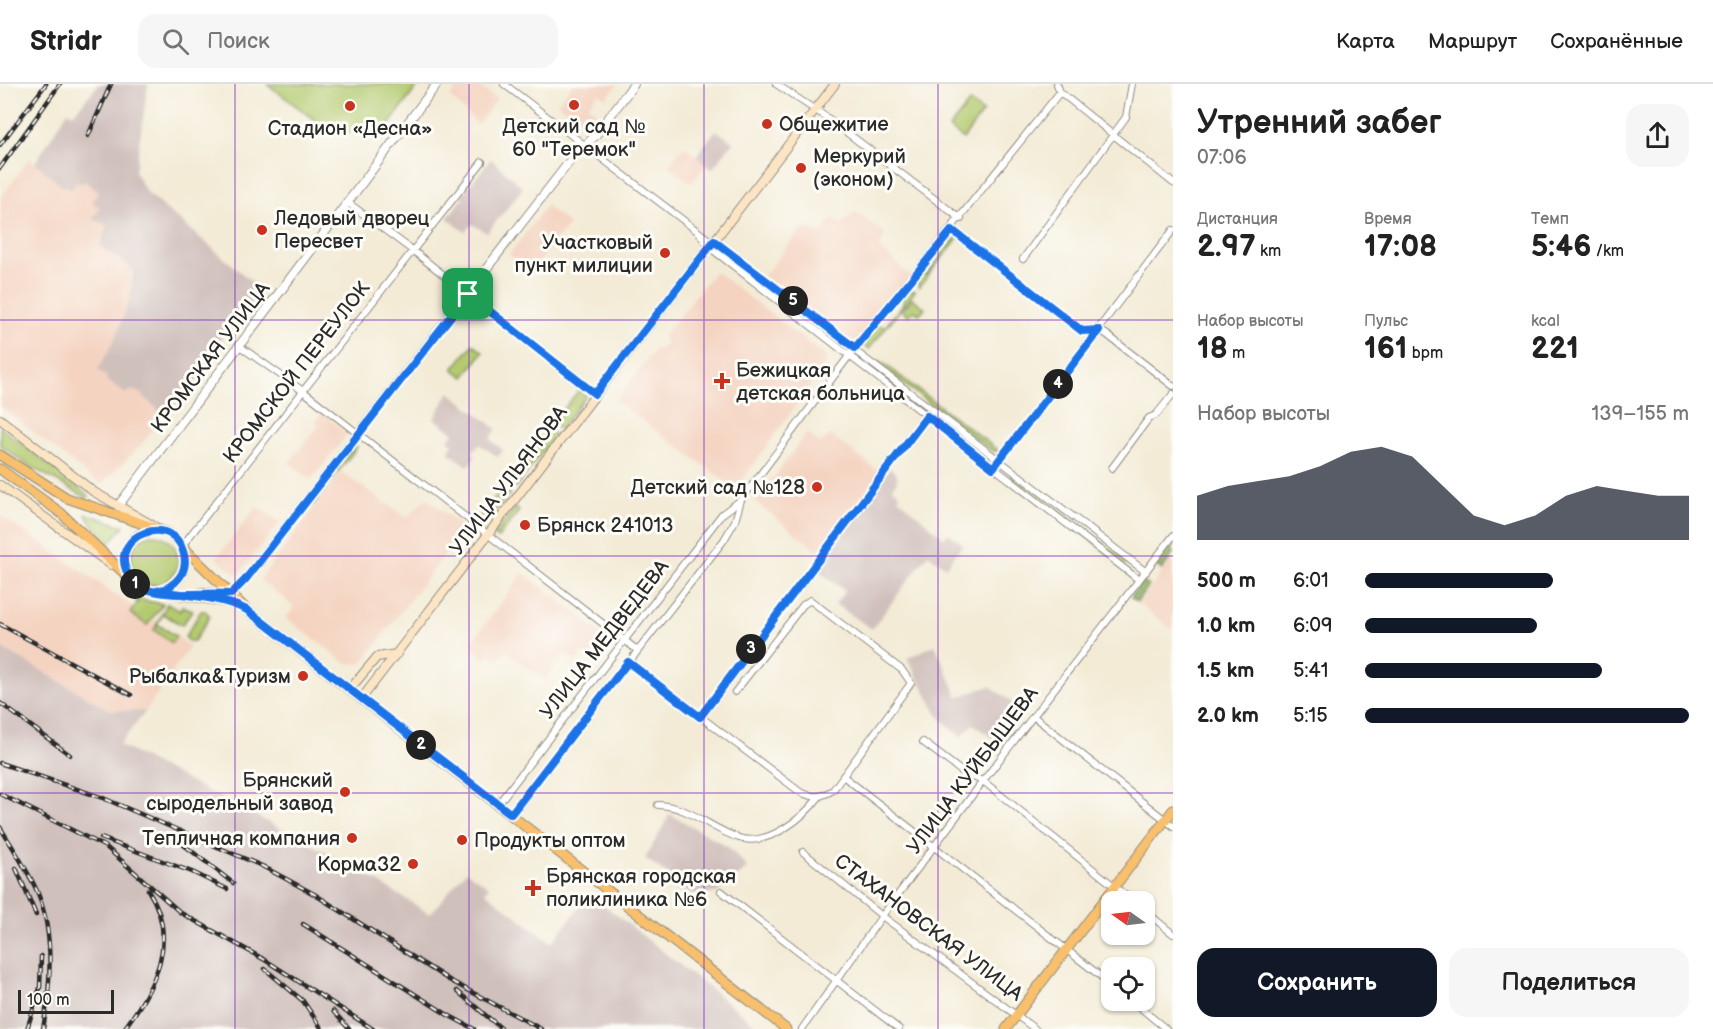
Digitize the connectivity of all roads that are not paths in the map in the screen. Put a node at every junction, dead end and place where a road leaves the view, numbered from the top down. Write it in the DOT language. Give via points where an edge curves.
graph roads {
  1 [pos="437,84"];
  2 [pos="504,84"];
  3 [pos="634,84"];
  4 [pos="776,84"];
  5 [pos="835,84"];
  6 [pos="1057,84"];
  7 [pos="1132,84"];
  8 [pos="1060,92"];
  9 [pos="815,111"];
  10 [pos="1114,134"];
  11 [pos="585,147"];
  12 [pos="482,162"];
  13 [pos="1173,183"];
  14 [pos="346,202"];
  15 [pos="961,219"];
  16 [pos="952,230"];
  17 [pos="1173,230"];
  18 [pos="711,244"];
  19 [pos="412,250"];
  20 [pos="1023,259"];
  21 [pos="468,294"];
  22 [pos="1099,330"];
  23 [pos="238,345"];
  24 [pos="855,348"];
  25 [pos="850,356"];
  26 [pos="1173,375"];
  27 [pos="1170,384"];
  28 [pos="303,391"];
  29 [pos="595,394"];
  30 [pos="1173,394"];
  31 [pos="927,416"];
  32 [pos="0,419"];
  33 [pos="359,435"];
  34 [pos="0,455"];
  35 [pos="1000,460"];
  36 [pos="993,468"];
  37 [pos="1112,468"];
  38 [pos="0,469"];
  39 [pos="0,485"];
  40 [pos="741,500"];
  41 [pos="118,506"];
  42 [pos="163,531"];
  43 [pos="487,535"];
  44 [pos="1173,536"];
  45 [pos="182,546"];
  46 [pos="1146,572"];
  47 [pos="132,580"];
  48 [pos="1139,580"];
  49 [pos="157,591"];
  50 [pos="231,594"];
  51 [pos="190,596"];
  52 [pos="247,610"];
  53 [pos="624,640"];
  54 [pos="637,650"];
  55 [pos="397,654"];
  56 [pos="628,662"];
  57 [pos="350,689"];
  58 [pos="735,692"];
  59 [pos="362,698"];
  60 [pos="1033,716"];
  61 [pos="700,717"];
  62 [pos="923,742"];
  63 [pos="843,776"];
  64 [pos="983,781"];
  65 [pos="819,797"];
  66 [pos="498,804"];
  67 [pos="658,805"];
  68 [pos="1173,810"];
  69 [pos="511,814"];
  70 [pos="1169,823"];
  71 [pos="934,847"];
  72 [pos="803,852"];
  73 [pos="1116,886"];
  74 [pos="721,891"];
  75 [pos="1122,891"];
  76 [pos="882,916"];
  77 [pos="1155,919"];
  78 [pos="1173,934"];
  79 [pos="1068,949"];
  80 [pos="1101,976"];
  81 [pos="835,981"];
  82 [pos="1144,1011"];
  83 [pos="1017,1015"];
  84 [pos="786,1029"];
  85 [pos="802,1029"];
  86 [pos="899,1029"];
  87 [pos="1006,1029"];
  88 [pos="1035,1029"];
  89 [pos="1166,1029"];
  1 -- 14 [label="street, КРОМСКАЯ УЛИЦА"];
  2 -- 11 [label="street"];
  3 -- 11 [label="street"];
  4 -- 9 [label="street"];
  5 -- 9 [label="main road, УЛИЦА УЛЬЯНОВА"];
  6 -- 8 [label="street"];
  7 -- 10 [label="street" via="1126,117"];
  8 -- 10 [label="street"];
  8 -- 15 [label="street, УЛИЦА МЕДВЕДЕВА"];
  9 -- 15 [label="street"];
  9 -- 18 [label="main road, УЛИЦА УЛЬЯНОВА"];
  10 -- 13 [label="street"];
  10 -- 20 [label="street"];
  11 -- 18 [label="street"];
  11 -- 21 [label="street" via="573,157"];
  12 -- 19 [label="street, КРОМСКОЙ ПЕРЕУЛОК"];
  14 -- 19 [label="street"];
  14 -- 23 [label="street, КРОМСКАЯ УЛИЦА"];
  15 -- 16 [label="street, УЛИЦА МЕДВЕДЕВА"];
  16 -- 22 [label="street" via="1082,331"];
  16 -- 24 [label="street, УЛИЦА МЕДВЕДЕВА"];
  17 -- 22 [label="street"];
  18 -- 24 [label="street"];
  18 -- 25 [label="street"];
  18 -- 29 [label="main road, УЛИЦА УЛЬЯНОВА"];
  19 -- 21 [label="street"];
  19 -- 28 [label="street, КРОМСКОЙ ПЕРЕУЛОК"];
  21 -- 29 [label="street"];
  21 -- 33 [label="street"];
  22 -- 27 [label="street"];
  22 -- 35 [label="street"];
  23 -- 28 [label="street"];
  23 -- 41 [label="street, КРОМСКАЯ УЛИЦА"];
  24 -- 25 [label="street, УЛИЦА МЕДВЕДЕВА"];
  24 -- 35 [label="street"];
  25 -- 31 [label="street"];
  25 -- 40 [label="street, УЛИЦА МЕДВЕДЕВА"];
  26 -- 27 [label="street"];
  28 -- 33 [label="street"];
  28 -- 45 [label="street, КРОМСКОЙ ПЕРЕУЛОК"];
  29 -- 43 [label="main road, УЛИЦА УЛЬЯНОВА"];
  30 -- 37 [label="street" via="1149,418"];
  31 -- 36 [label="street"];
  31 -- 61 [label="street"];
  32 -- 41 [label="main road"];
  33 -- 43 [label="street"];
  33 -- 50 [label="street"];
  34 -- 42 [label="main road" via="67,498"];
  35 -- 36 [label="street"];
  35 -- 46 [label="street"];
  36 -- 48 [label="street"];
  38 -- 47 [label="main road" via="69,520"];
  39 -- 47 [label="main road"];
  40 -- 53 [label="street, УЛИЦА МЕДВЕДЕВА" via="722,514"];
  40 -- 54 [label="street, УЛИЦА МЕДВЕДЕВА" via="735,521 723,540"];
  41 -- 42 [label="main road"];
  42 -- 45 [label="main road"];
  42 -- 47 [label="main road" via="140,533 129,544 125,566"];
  43 -- 53 [label="street"];
  43 -- 55 [label="main road, УЛИЦА УЛЬЯНОВА"];
  44 -- 46 [label="street, УЛИЦА КУЙБЫШЕВА"];
  45 -- 49 [label="main road" via="185,559 179,578"];
  45 -- 50 [label="main road"];
  46 -- 48 [label="street, УЛИЦА КУЙБЫШЕВА"];
  47 -- 49 [label="main road" via="140,587"];
  48 -- 60 [label="street, УЛИЦА КУЙБЫШЕВА"];
  49 -- 51 [label="main road"];
  50 -- 51 [label="street" via="203,592"];
  50 -- 52 [label="main road"];
  51 -- 52 [label="main road"];
  52 -- 57 [label="main road"];
  53 -- 54 [label="street"];
  53 -- 66 [label="street, УЛИЦА МЕДВЕДЕВА"];
  54 -- 56 [label="street, УЛИЦА МЕДВЕДЕВА"];
  55 -- 57 [label="main road" via="377,657"];
  55 -- 59 [label="main road, УЛИЦА УЛЬЯНОВА"];
  56 -- 61 [label="street"];
  56 -- 69 [label="street, УЛИЦА МЕДВЕДЕВА"];
  57 -- 59 [label="main road"];
  58 -- 63 [label="street" via="802,605 810,600 818,604 902,670 911,683"];
  59 -- 66 [label="main road"];
  60 -- 64 [label="street, УЛИЦА КУЙБЫШЕВА"];
  60 -- 70 [label="street"];
  61 -- 65 [label="street" via="800,792"];
  62 -- 64 [label="street" via="965,774"];
  63 -- 65 [label="street" via="833,790"];
  63 -- 71 [label="street"];
  64 -- 71 [label="street, УЛИЦА КУЙБЫШЕВА"];
  64 -- 73 [label="street"];
  65 -- 67 [label="street" via="783,831 744,839 676,805"];
  66 -- 69 [label="main road"];
  68 -- 70 [label="main road"];
  69 -- 84 [label="main road"];
  70 -- 73 [label="main road"];
  71 -- 76 [label="street, УЛИЦА КУЙБЫШЕВА"];
  71 -- 79 [label="street"];
  72 -- 76 [label="street, СТАХАНОВСКАЯ УЛИЦА"];
  73 -- 75 [label="street"];
  73 -- 79 [label="main road"];
  74 -- 81 [label="street"];
  76 -- 81 [label="street, УЛИЦА КУЙБЫШЕВА"];
  76 -- 83 [label="street, СТАХАНОВСКАЯ УЛИЦА"];
  77 -- 78 [label="street"];
  79 -- 80 [label="street"];
  79 -- 83 [label="main road"];
  81 -- 85 [label="street, УЛИЦА КУЙБЫШЕВА"];
  81 -- 86 [label="street"];
  82 -- 89 [label="street"];
  83 -- 87 [label="main road"];
  83 -- 88 [label="street, СТАХАНОВСКАЯ УЛИЦА"];
}
